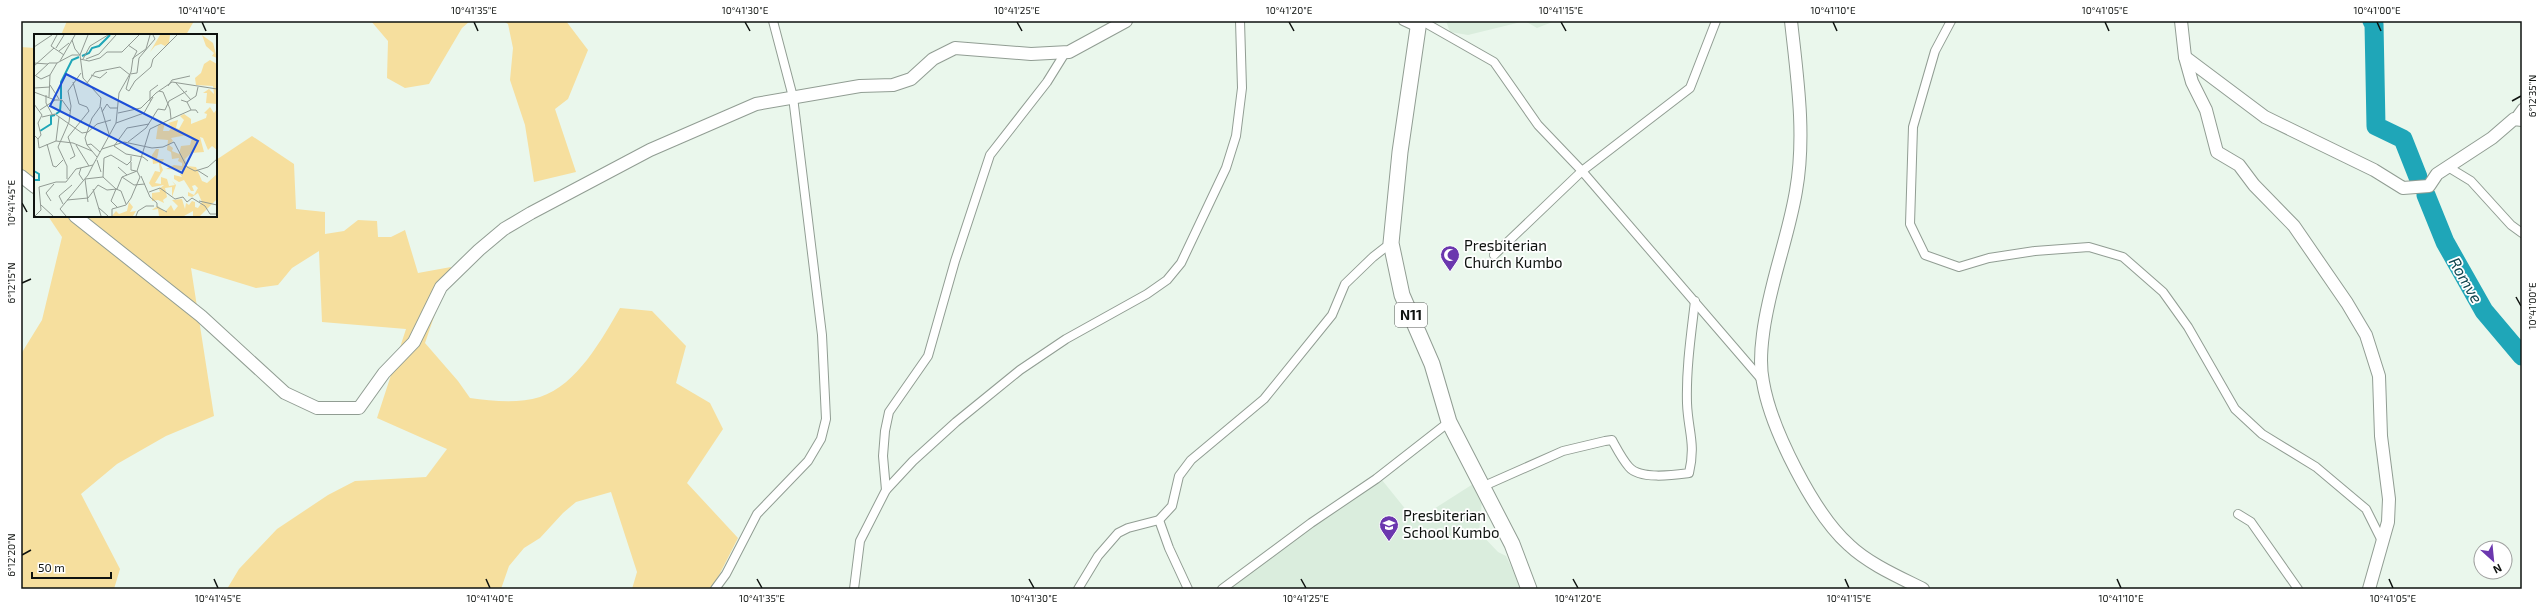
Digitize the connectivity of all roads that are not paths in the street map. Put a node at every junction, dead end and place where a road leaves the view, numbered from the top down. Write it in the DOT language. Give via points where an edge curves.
graph roads {
  1 [pos="773,21"];
  2 [pos="1126,21"];
  3 [pos="1240,21"];
  4 [pos="1402,21"];
  5 [pos="1716,21"];
  6 [pos="1791,21"];
  7 [pos="1951,21"];
  8 [pos="2182,21"];
  9 [pos="1419,23"];
  10 [pos="1065,53"];
  11 [pos="2185,57"];
  12 [pos="793,97"];
  13 [pos="2522,108"];
  14 [pos="2518,119"];
  15 [pos="2448,167"];
  16 [pos="1582,171"];
  17 [pos="21,176"];
  18 [pos="34,186"];
  19 [pos="76,217"];
  20 [pos="2522,233"];
  21 [pos="1391,243"];
  22 [pos="1494,255"];
  23 [pos="1695,302"];
  24 [pos="1763,381"];
  25 [pos="1449,422"];
  26 [pos="1484,486"];
  27 [pos="886,490"];
  28 [pos="2238,514"];
  29 [pos="1159,520"];
  30 [pos="2382,542"];
  31 [pos="714,589"];
  32 [pos="854,589"];
  33 [pos="1078,589"];
  34 [pos="1188,589"];
  35 [pos="1222,589"];
  36 [pos="1529,589"];
  37 [pos="1923,589"];
  38 [pos="2298,589"];
  39 [pos="2369,589"];
  1 -- 12 [label="street"];
  2 -- 10 [label="street"];
  3 -- 27 [label="street" via="1242,88 1236,136 1226,168 1181,263 1167,280 1147,294 1066,339 1020,370 956,422"];
  4 -- 9 [label="street"];
  5 -- 16 [label="street" via="1690,88"];
  6 -- 24 [label="street" via="1798,85 1800,146 1797,190 1763,335"];
  7 -- 30 [label="street" via="1936,51 1913,127 1910,224 1925,254 1959,267 1990,258 2058,249 2089,247 2123,256 2162,292 2188,327 2235,409 2262,434 2316,467 2366,509"];
  8 -- 11 [label="street"];
  9 -- 16 [label="street" via="1494,62 1538,125"];
  9 -- 21 [label="highway, N11" via="1400,152"];
  10 -- 12 [label="street" via="1031,54 955,48 933,59 911,79 893,86 860,86"];
  10 -- 27 [label="street" via="1047,82 990,155 955,261 928,356 889,412 884,456"];
  11 -- 15 [label="street" via="2265,116 2374,170 2403,188 2429,186 2437,174"];
  11 -- 30 [label="street" via="2192,82 2206,110 2217,152 2239,165 2254,185 2294,226 2366,335 2379,376 2381,436 2389,499 2388,522"];
  12 -- 19 [label="street" via="756,104 650,150 504,229 441,287 414,342 384,373 359,408 317,408 285,393 201,316"];
  12 -- 31 [label="street" via="822,335 826,419 821,439 808,461 757,514 726,574"];
  13 -- 14 [label="street"];
  14 -- 15 [label="street"];
  15 -- 20 [label="street" via="2471,181 2511,225"];
  16 -- 22 [label="street"];
  16 -- 23 [label="street"];
  17 -- 18 [label="street"];
  21 -- 25 [label="highway, N11" via="1402,295 1432,364"];
  21 -- 29 [label="street" via="1345,284 1332,315 1264,398 1191,460 1180,476 1172,506"];
  23 -- 24 [label="street"];
  23 -- 26 [label="street" via="1687,404 1693,441 1690,473 1665,477 1641,474 1629,468 1612,440 1563,451"];
  24 -- 37 [label="street" via="1772,415 1824,518 1849,546 1881,567"];
  25 -- 26 [label="highway, N11"];
  25 -- 35 [label="street" via="1376,479 1298,532"];
  26 -- 36 [label="highway, N11" via="1512,544"];
  27 -- 32 [label="street" via="860,541"];
  28 -- 38 [label="street" via="2251,522"];
  29 -- 33 [label="street" via="1118,533 1098,556"];
  29 -- 34 [label="street"];
  30 -- 39 [label="street"];
}
